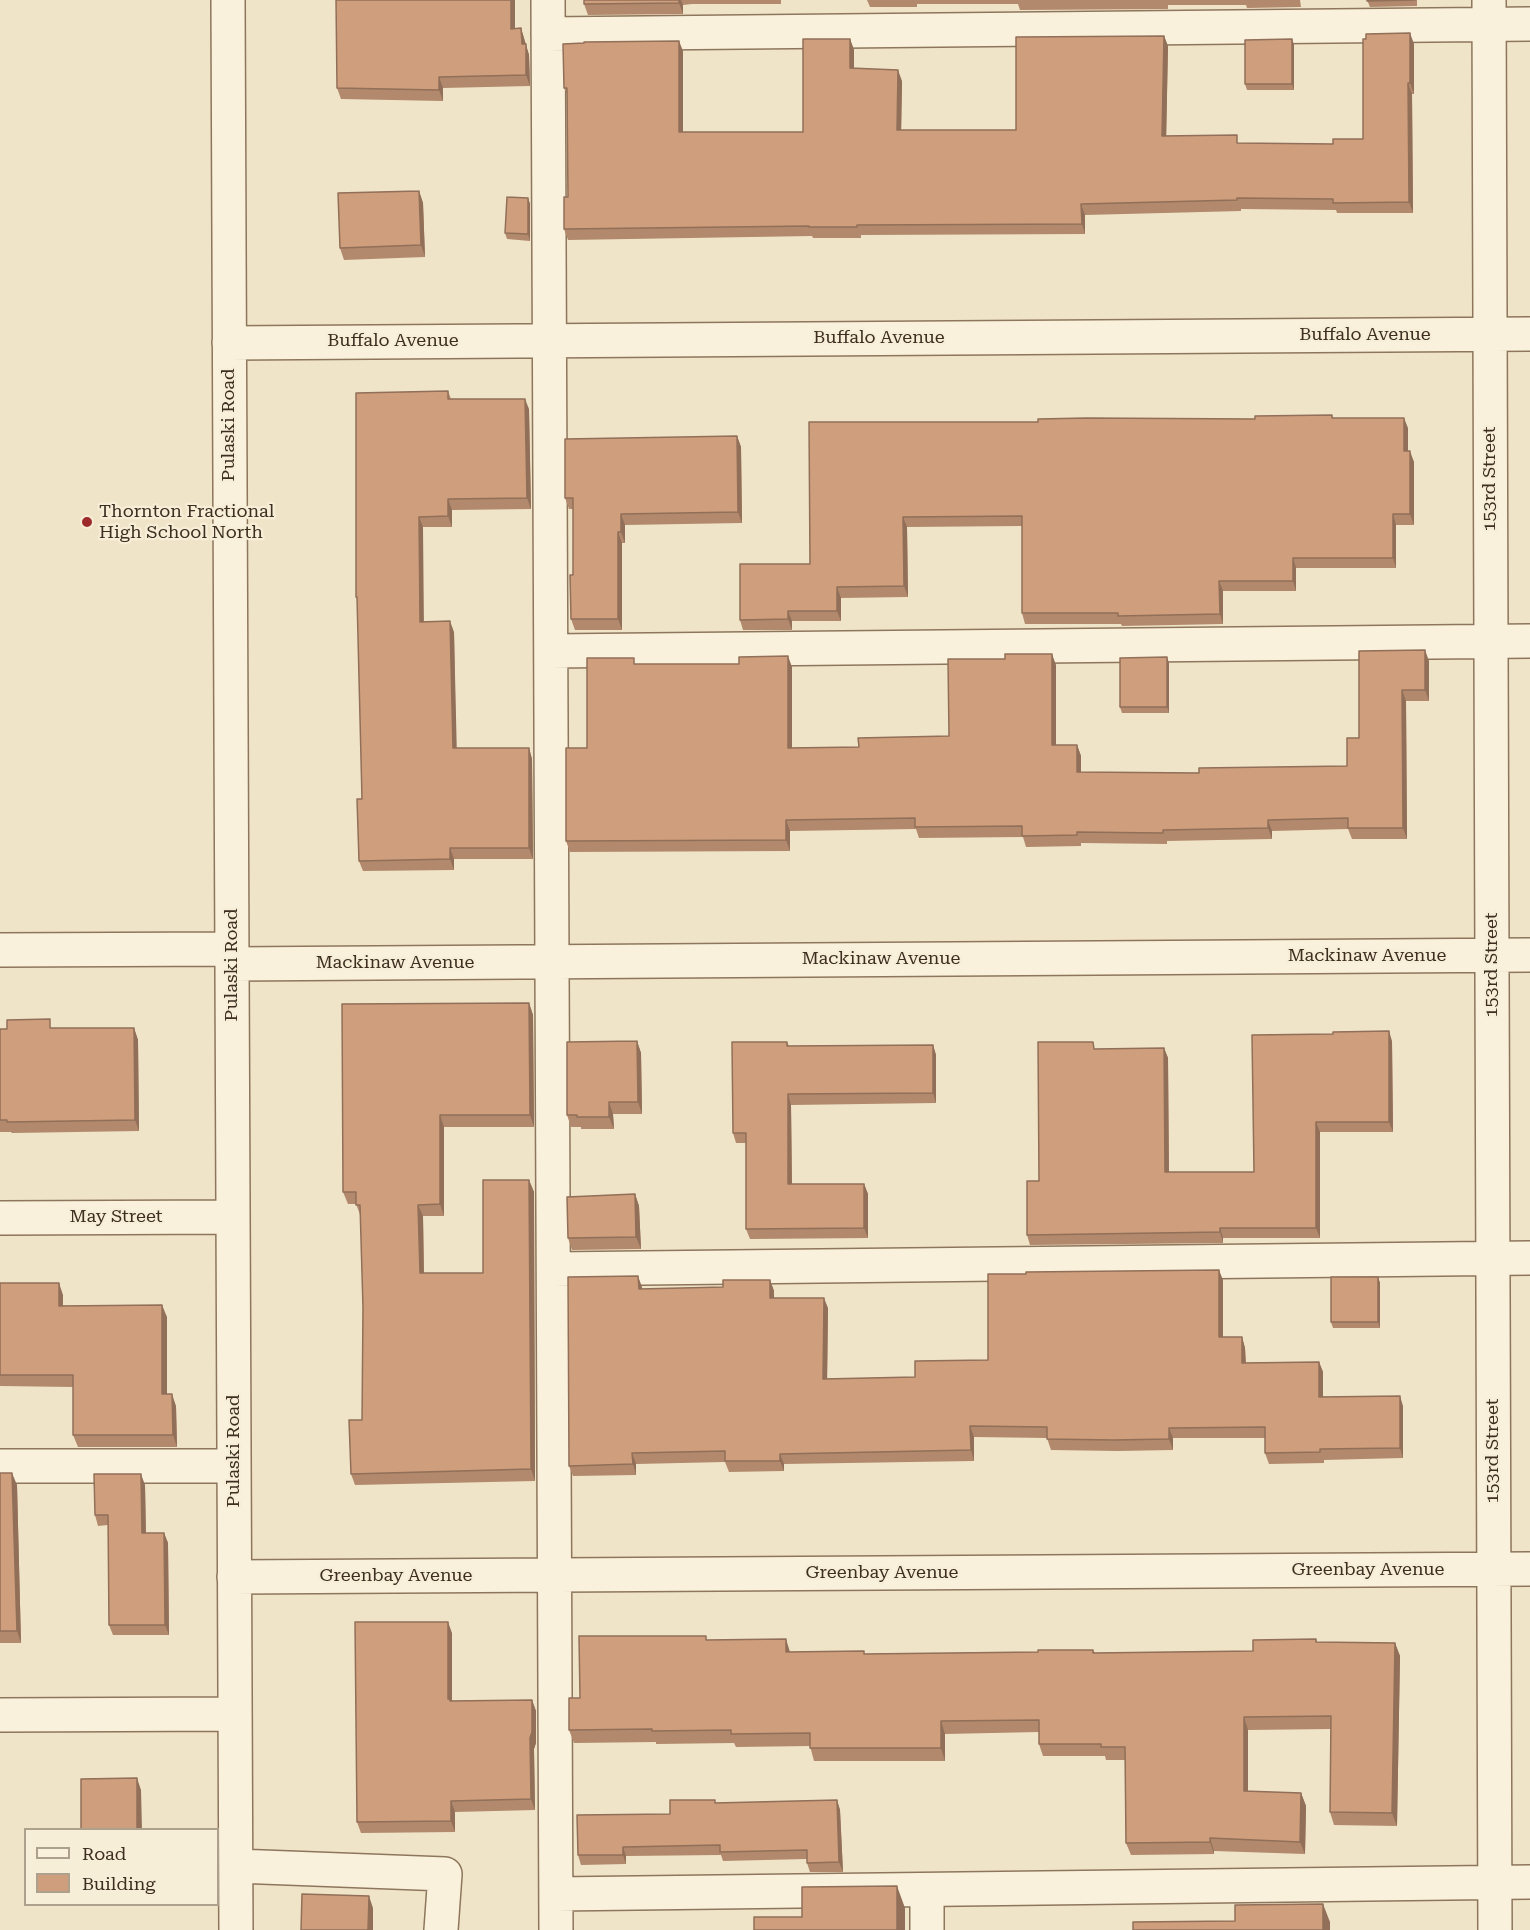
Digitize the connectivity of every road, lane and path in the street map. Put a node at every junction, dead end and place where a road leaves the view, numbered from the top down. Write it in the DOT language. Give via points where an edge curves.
graph roads {
  1 [pos="228,0"];
  2 [pos="548,0"];
  3 [pos="1489,12"];
  4 [pos="1530,24"];
  5 [pos="548,34"];
  6 [pos="1490,334"];
  7 [pos="1530,334"];
  8 [pos="550,340"];
  9 [pos="229,343"];
  10 [pos="1530,641"];
  11 [pos="1491,642"];
  12 [pos="551,651"];
  13 [pos="0,950"];
  14 [pos="1492,955"];
  15 [pos="1530,955"];
  16 [pos="232,956"];
  17 [pos="552,962"];
  18 [pos="233,1217"];
  19 [pos="0,1218"];
  20 [pos="1530,1258"];
  21 [pos="1493,1259"];
  22 [pos="554,1269"];
  23 [pos="0,1466"];
  24 [pos="234,1466"];
  25 [pos="1494,1569"];
  26 [pos="1530,1569"];
  27 [pos="554,1575"];
  28 [pos="234,1577"];
  29 [pos="0,1714"];
  30 [pos="235,1714"];
  31 [pos="236,1866"];
  32 [pos="1530,1882"];
  33 [pos="1495,1883"];
  34 [pos="927,1890"];
  35 [pos="556,1894"];
  36 [pos="236,1930"];
  37 [pos="441,1930"];
  38 [pos="556,1930"];
  39 [pos="927,1930"];
  40 [pos="1495,1930"];
  1 -- 9 [label="street, Pulaski Road"];
  2 -- 5 [label="street"];
  3 -- 4 [label="street"];
  3 -- 5 [label="street"];
  3 -- 6 [label="street, 153rd Street"];
  5 -- 8 [label="street"];
  6 -- 7 [label="street, Buffalo Avenue"];
  6 -- 8 [label="street, Buffalo Avenue"];
  6 -- 11 [label="street, 153rd Street"];
  8 -- 9 [label="street, Buffalo Avenue"];
  8 -- 12 [label="street"];
  9 -- 16 [label="street, Pulaski Road"];
  10 -- 11 [label="street"];
  11 -- 12 [label="street"];
  11 -- 14 [label="street, 153rd Street"];
  12 -- 17 [label="street"];
  13 -- 16 [label="street, Mackinaw Avenue"];
  14 -- 15 [label="street, Mackinaw Avenue"];
  14 -- 17 [label="street, Mackinaw Avenue"];
  14 -- 21 [label="street, 153rd Street"];
  16 -- 17 [label="street, Mackinaw Avenue"];
  16 -- 18 [label="street, Pulaski Road"];
  17 -- 22 [label="street"];
  18 -- 19 [label="street, May Street"];
  18 -- 24 [label="street, Pulaski Road"];
  20 -- 21 [label="street"];
  21 -- 22 [label="street"];
  21 -- 25 [label="street, 153rd Street"];
  22 -- 27 [label="street"];
  23 -- 24 [label="street"];
  24 -- 28 [label="street, Pulaski Road"];
  25 -- 26 [label="street, Greenbay Avenue"];
  25 -- 27 [label="street, Greenbay Avenue"];
  25 -- 33 [label="street, 153rd Street"];
  27 -- 28 [label="street, Greenbay Avenue"];
  27 -- 35 [label="street"];
  28 -- 30 [label="street, Pulaski Road"];
  29 -- 30 [label="street"];
  30 -- 31 [label="street, Pulaski Road"];
  31 -- 36 [label="street, Pulaski Road"];
  31 -- 37 [label="street" via="445,1874"];
  32 -- 33 [label="street"];
  33 -- 34 [label="street"];
  33 -- 40 [label="street, 153rd Street"];
  34 -- 35 [label="street"];
  34 -- 39 [label="street"];
  35 -- 38 [label="street"];
}
